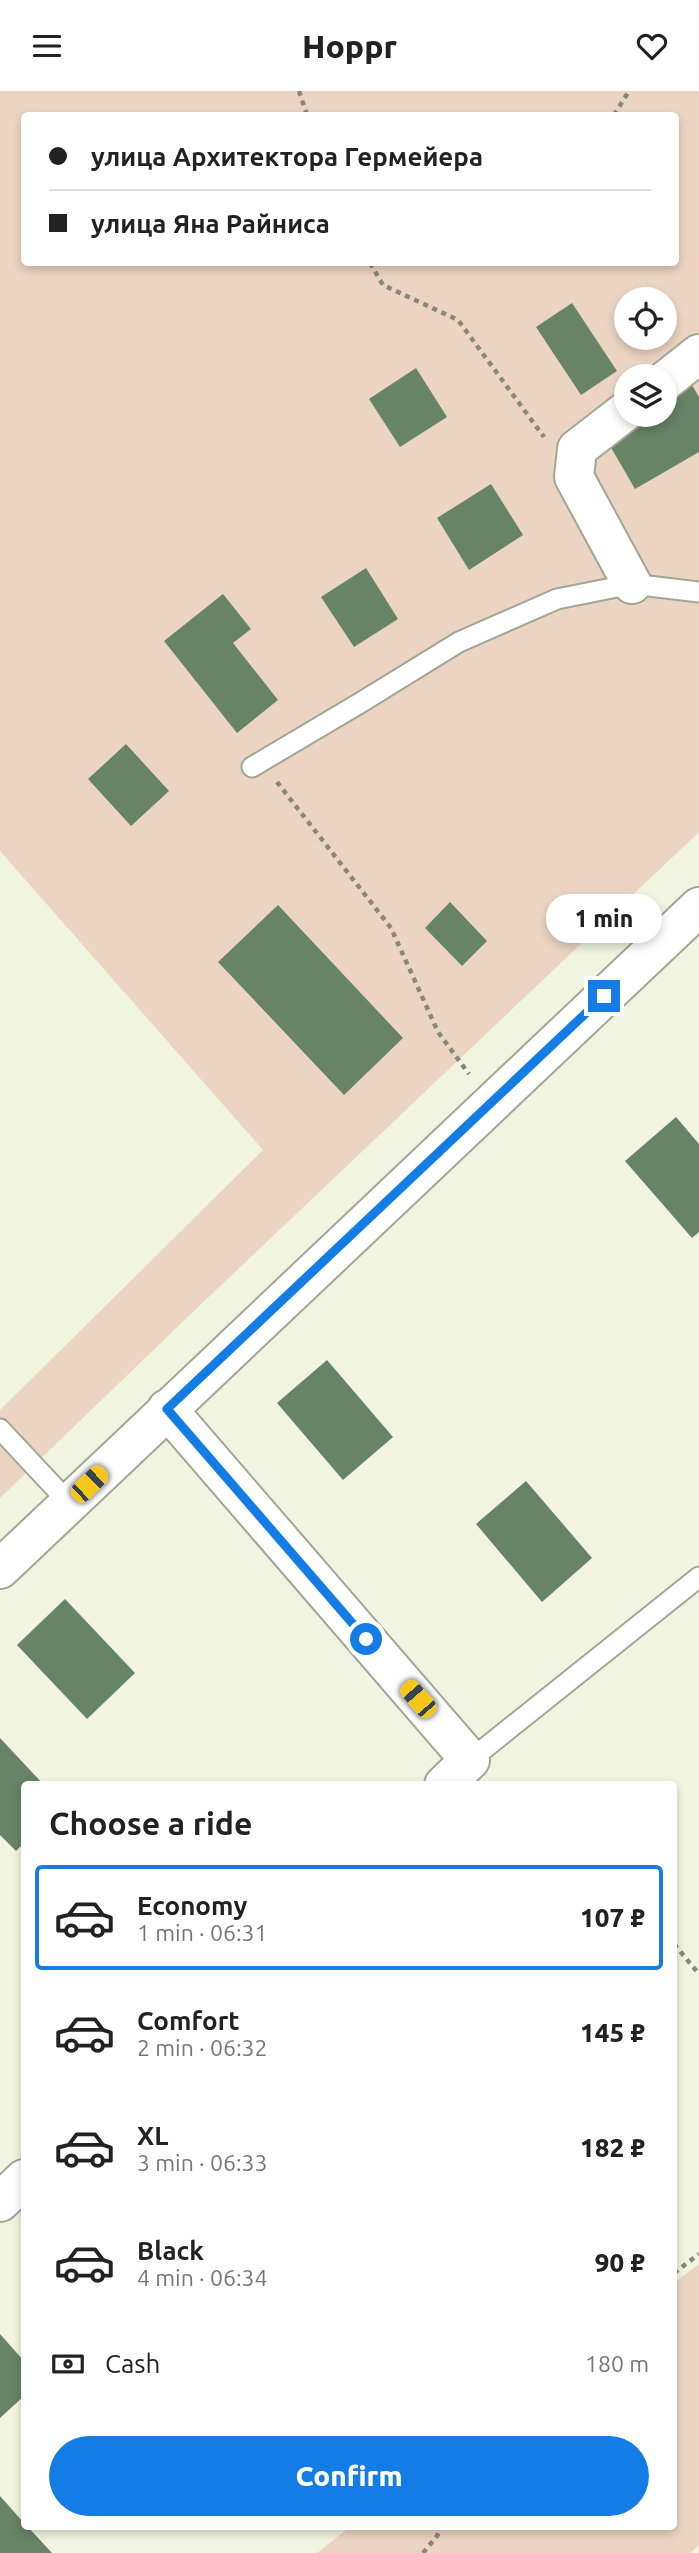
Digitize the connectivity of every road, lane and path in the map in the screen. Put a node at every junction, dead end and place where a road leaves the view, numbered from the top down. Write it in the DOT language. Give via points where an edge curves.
graph roads {
  1 [pos="299,91"];
  2 [pos="629,91"];
  3 [pos="306,112"];
  4 [pos="616,112"];
  5 [pos="372,266"];
  6 [pos="699,354"];
  7 [pos="677,371"];
  8 [pos="614,420"];
  9 [pos="574,477"];
  10 [pos="632,585"];
  11 [pos="699,592"];
  12 [pos="256,764"];
  13 [pos="699,907"];
  14 [pos="490,1104"];
  15 [pos="167,1409"];
  16 [pos="0,1429"];
  17 [pos="69,1503"];
  18 [pos="0,1569"];
  19 [pos="699,1577"];
  20 [pos="457,1772"];
  21 [pos="677,1948"];
  22 [pos="699,1974"];
  23 [pos="21,2182"];
  24 [pos="0,2202"];
  25 [pos="699,2253"];
  26 [pos="677,2271"];
  27 [pos="439,2530"];
  28 [pos="423,2553"];
  1 -- 3 [label="path"];
  2 -- 4 [label="path"];
  5 -- 9 [label="path" via="383,285 458,320"];
  6 -- 7 [label="street"];
  8 -- 9 [label="street" via="577,449"];
  9 -- 10 [label="street"];
  10 -- 11 [label="lane"];
  10 -- 12 [label="lane" via="556,599 459,642"];
  12 -- 14 [label="path" via="390,928 438,1032"];
  13 -- 14 [label="street"];
  14 -- 15 [label="street"];
  15 -- 17 [label="street"];
  15 -- 20 [label="street"];
  16 -- 17 [label="lane"];
  17 -- 18 [label="street"];
  19 -- 20 [label="lane"];
  21 -- 22 [label="path"];
  23 -- 24 [label="street"];
  25 -- 26 [label="path"];
  27 -- 28 [label="path"];
}
